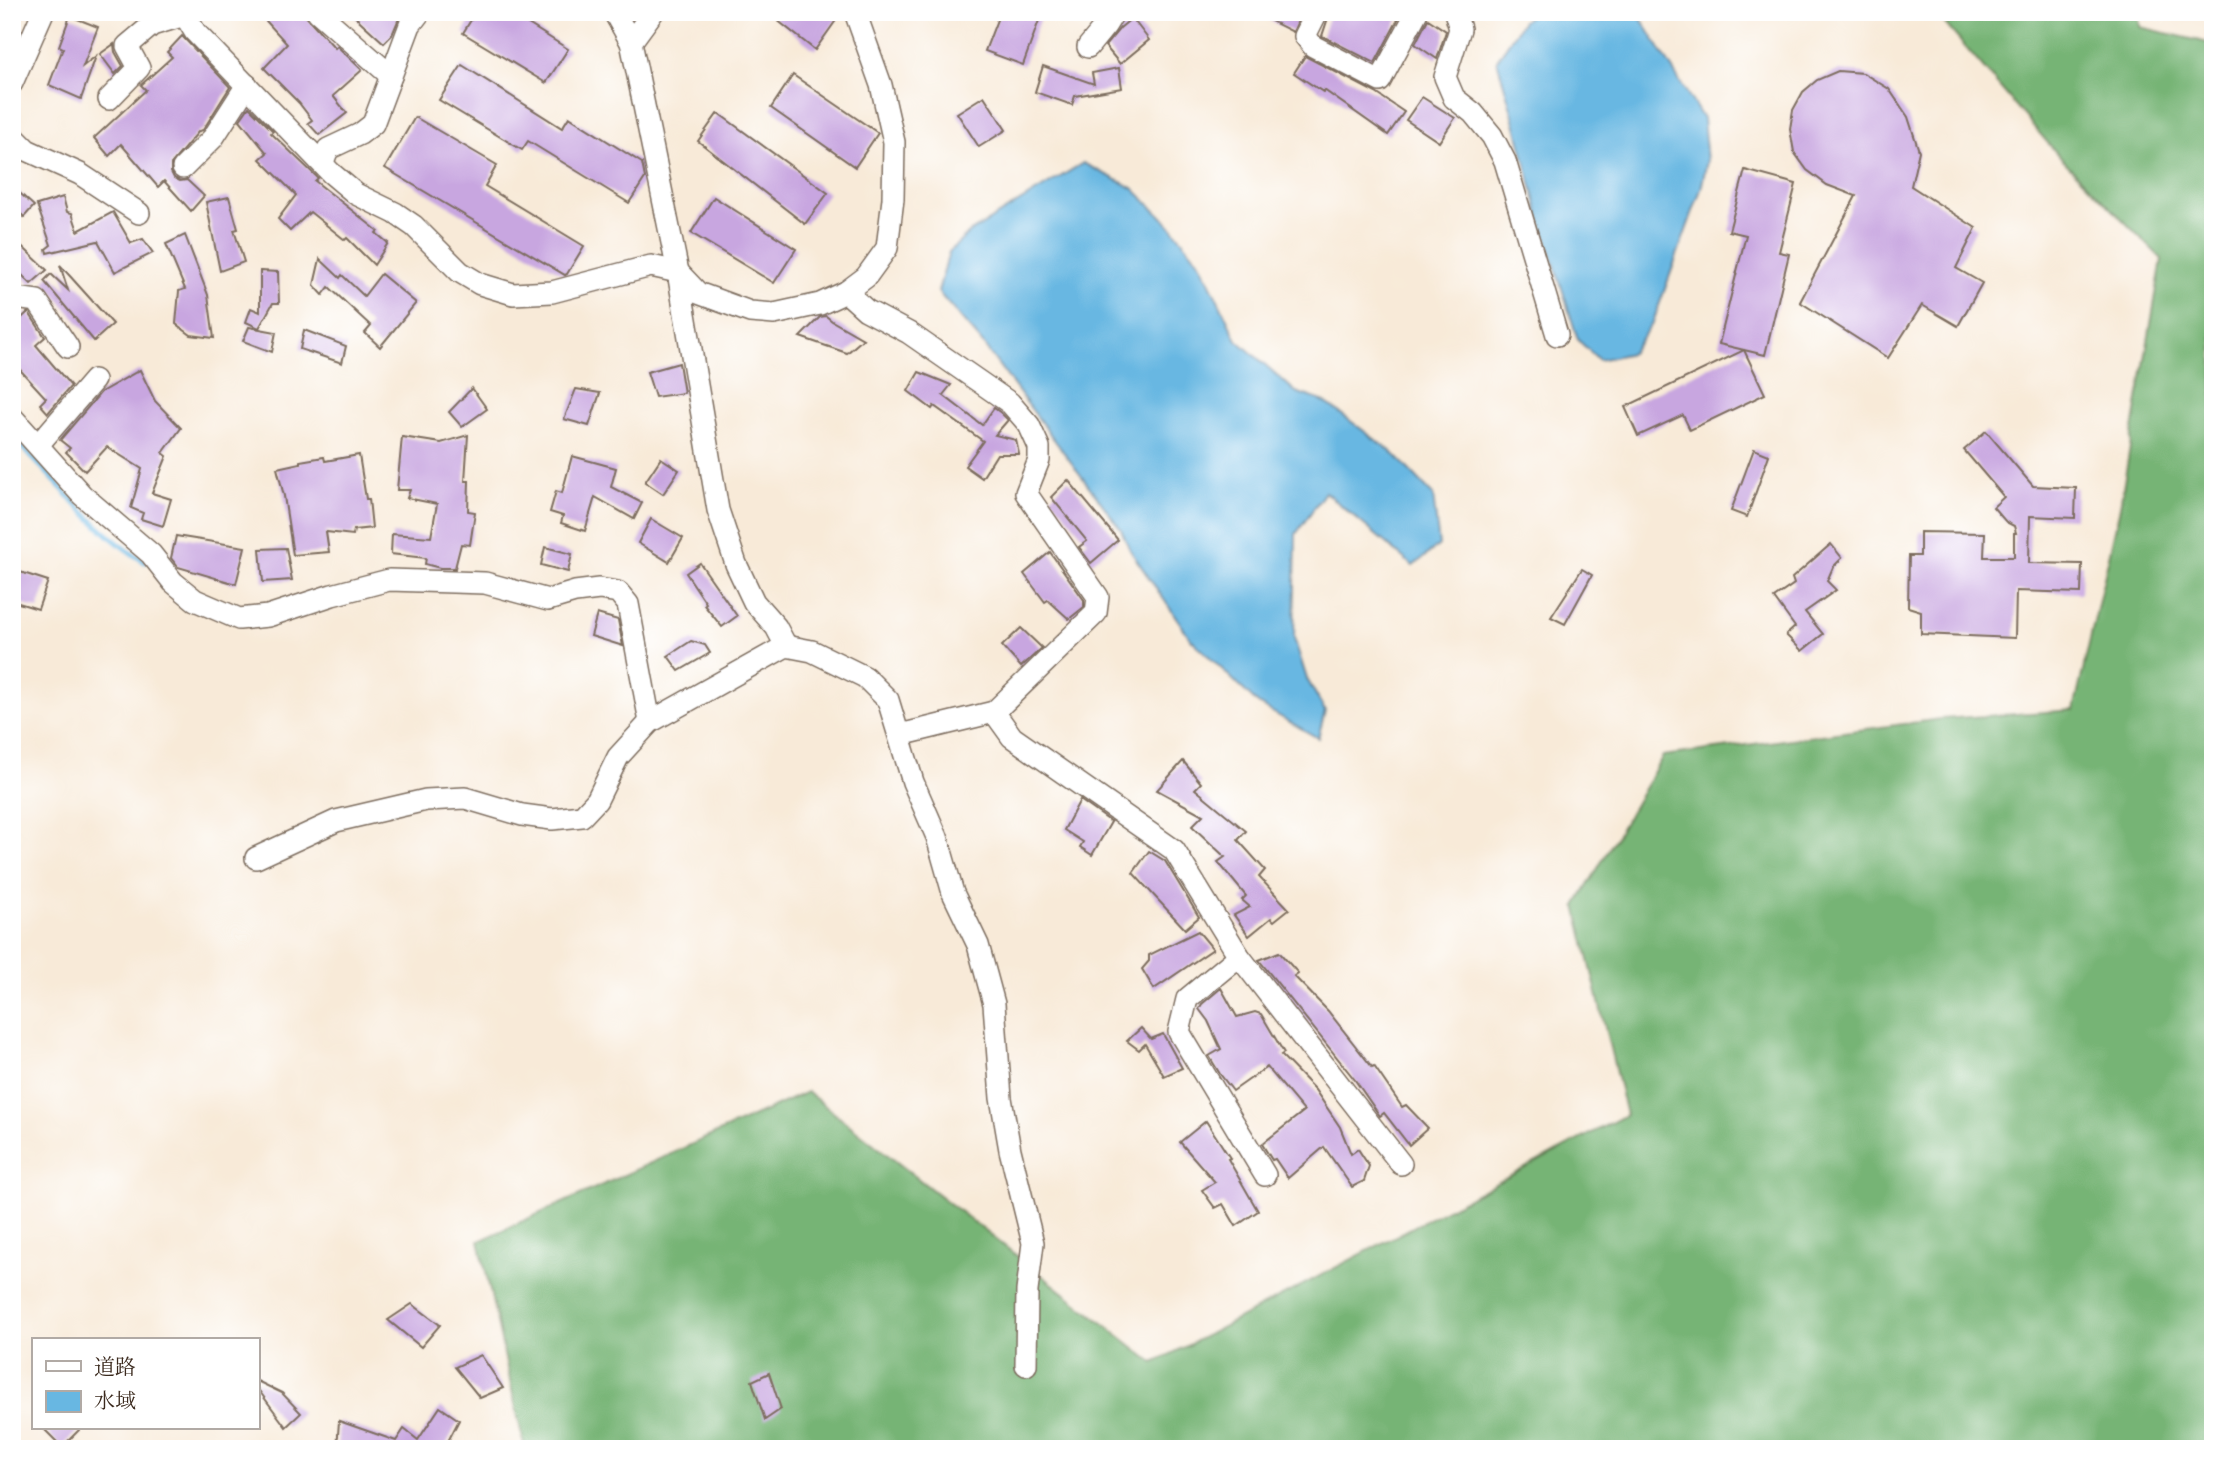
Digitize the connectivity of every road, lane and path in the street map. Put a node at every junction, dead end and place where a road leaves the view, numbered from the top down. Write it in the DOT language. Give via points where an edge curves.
graph roads {
  1 [pos="43,12"];
  2 [pos="318,12"];
  3 [pos="420,12"];
  4 [pos="614,12"];
  5 [pos="653,12"];
  6 [pos="855,12"];
  7 [pos="1114,12"];
  8 [pos="1317,12"];
  9 [pos="1417,12"];
  10 [pos="1455,12"];
  11 [pos="184,14"];
  12 [pos="631,42"];
  13 [pos="1088,47"];
  14 [pos="391,76"];
  15 [pos="12,83"];
  16 [pos="247,85"];
  17 [pos="109,99"];
  18 [pos="12,135"];
  19 [pos="323,162"];
  20 [pos="183,168"];
  21 [pos="139,213"];
  22 [pos="678,272"];
  23 [pos="846,292"];
  24 [pos="12,302"];
  25 [pos="1557,335"];
  26 [pos="68,347"];
  27 [pos="94,380"];
  28 [pos="12,417"];
  29 [pos="38,445"];
  30 [pos="786,646"];
  31 [pos="994,712"];
  32 [pos="650,722"];
  33 [pos="900,735"];
  34 [pos="256,858"];
  35 [pos="1240,956"];
  36 [pos="1401,1164"];
  37 [pos="1265,1175"];
  38 [pos="1026,1365"];
  1 -- 15 [label="street"];
  2 -- 14 [label="street"];
  3 -- 14 [label="street" via="410,25"];
  4 -- 12 [label="street"];
  5 -- 12 [label="street"];
  6 -- 23 [label="street" via="881,85 894,142 887,248 866,277"];
  7 -- 13 [label="street"];
  8 -- 9 [label="street" via="1305,36 1312,46 1380,81"];
  10 -- 25 [label="street" via="1460,29 1445,77 1454,98 1474,113 1505,161"];
  11 -- 16 [label="street" via="195,32"];
  11 -- 17 [label="street" via="152,25 127,46 139,68"];
  12 -- 22 [label="street"];
  14 -- 19 [label="street" via="373,124 328,149"];
  16 -- 19 [label="street"];
  16 -- 20 [label="street" via="213,138"];
  18 -- 21 [label="street" via="27,150 80,174"];
  19 -- 22 [label="street" via="356,194 414,226 460,272 480,284 513,294 552,292 651,265"];
  22 -- 23 [label="street" via="698,293 750,312 774,314 820,304"];
  22 -- 30 [label="street" via="718,510 754,602"];
  23 -- 31 [label="street" via="866,310 909,333 1010,403 1029,425 1039,447 1039,460 1026,493 1098,597 1096,612"];
  24 -- 26 [label="street" via="16,298 37,301"];
  27 -- 29 [label="street"];
  28 -- 29 [label="street"];
  29 -- 32 [label="street" via="82,495 151,554 173,582 195,600 239,619 268,616 389,580 485,583 548,600 587,590 618,592 628,604"];
  30 -- 32 [label="street"];
  30 -- 33 [label="street" via="812,651 865,677 888,700"];
  31 -- 33 [label="street"];
  31 -- 35 [label="street" via="1012,737 1174,849"];
  32 -- 34 [label="street" via="618,757 597,800 582,816 552,819 465,798 426,800 336,821"];
  33 -- 38 [label="street" via="953,893 978,945 994,1004 1001,1098 1033,1243"];
  35 -- 36 [label="street"];
  35 -- 37 [label="street" via="1187,999 1179,1032"];
}
